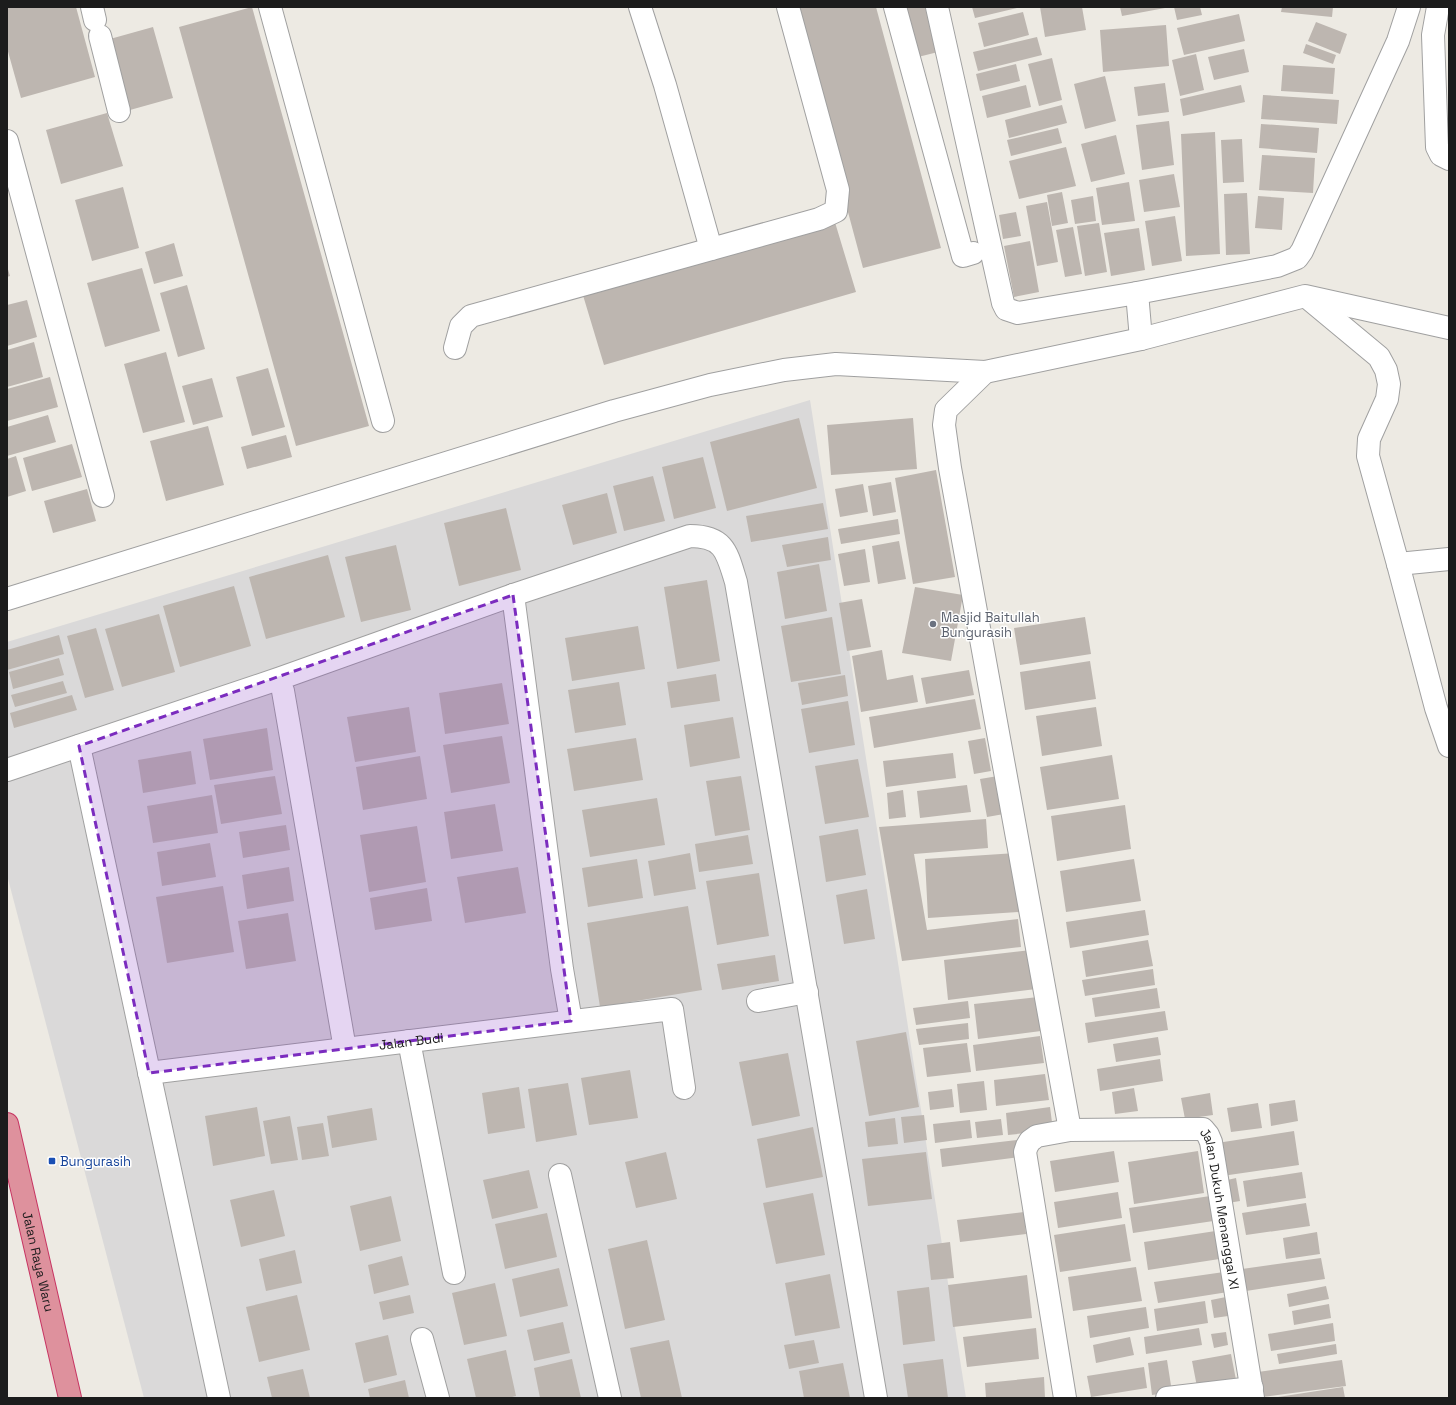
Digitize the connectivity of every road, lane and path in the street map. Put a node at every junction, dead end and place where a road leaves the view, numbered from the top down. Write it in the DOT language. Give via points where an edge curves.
graph roads {
  1 [pos="270,7"];
  2 [pos="640,7"];
  3 [pos="788,7"];
  4 [pos="895,7"];
  5 [pos="937,7"];
  6 [pos="1409,7"];
  7 [pos="1438,7"];
  8 [pos="95,21"];
  9 [pos="119,110"];
  10 [pos="7,141"];
  11 [pos="1449,158"];
  12 [pos="711,249"];
  13 [pos="973,253"];
  14 [pos="1137,293"];
  15 [pos="1305,296"];
  16 [pos="1449,328"];
  17 [pos="1141,339"];
  18 [pos="454,348"];
  19 [pos="984,372"];
  20 [pos="383,421"];
  21 [pos="103,496"];
  22 [pos="1449,559"];
  23 [pos="1398,564"];
  24 [pos="513,595"];
  25 [pos="7,599"];
  26 [pos="284,691"];
  27 [pos="1443,707"];
  28 [pos="79,746"];
  29 [pos="1449,746"];
  30 [pos="7,770"];
  31 [pos="807,992"];
  32 [pos="758,1001"];
  33 [pos="571,1021"];
  34 [pos="409,1041"];
  35 [pos="345,1049"];
  36 [pos="149,1073"];
  37 [pos="684,1088"];
  38 [pos="7,1124"];
  39 [pos="1070,1130"];
  40 [pos="560,1175"];
  41 [pos="454,1273"];
  42 [pos="422,1339"];
  43 [pos="1252,1393"];
  44 [pos="70,1398"];
  45 [pos="219,1398"];
  46 [pos="438,1398"];
  47 [pos="610,1398"];
  48 [pos="876,1398"];
  49 [pos="1066,1398"];
  50 [pos="1168,1398"];
  1 -- 20 [label="street"];
  2 -- 12 [label="street" via="666,85"];
  3 -- 12 [label="street" via="838,190 836,211 819,219"];
  4 -- 13 [label="street" via="963,256"];
  5 -- 14 [label="street" via="1006,309 1018,313"];
  6 -- 14 [label="street" via="1398,41 1297,258 1278,266"];
  7 -- 11 [label="street" via="1433,35 1437,147 1441,155"];
  8 -- 9 [label="street"];
  10 -- 21 [label="street"];
  12 -- 18 [label="street" via="471,316 461,326"];
  14 -- 17 [label="street"];
  15 -- 16 [label="street"];
  15 -- 17 [label="street"];
  15 -- 23 [label="street" via="1379,357 1386,370 1389,384 1387,399 1369,439 1368,456"];
  17 -- 19 [label="street"];
  19 -- 25 [label="street" via="836,364 784,370 710,385 614,410"];
  19 -- 39 [label="street" via="946,410 944,425"];
  22 -- 23 [label="street"];
  23 -- 27 [label="street"];
  24 -- 28 [label="street" via="281,678"];
  24 -- 31 [label="street" via="690,536 715,540 724,548 736,582"];
  24 -- 33 [label="street"];
  26 -- 35 [label="street"];
  27 -- 29 [label="street"];
  28 -- 30 [label="street"];
  28 -- 36 [label="street"];
  31 -- 32 [label="street"];
  31 -- 48 [label="street"];
  33 -- 34 [label="street, Jalan Budi"];
  33 -- 37 [label="street, Jalan Budi" via="672,1009"];
  34 -- 35 [label="street, Jalan Budi"];
  34 -- 41 [label="street"];
  35 -- 36 [label="street, Jalan Budi"];
  36 -- 45 [label="street"];
  38 -- 44 [label="highway, Jalan Raya Waru"];
  39 -- 43 [label="street, Jalan Dukuh Menanggal XI" via="1203,1129 1208,1135"];
  39 -- 49 [label="street" via="1036,1136 1030,1141 1025,1152"];
  40 -- 47 [label="street"];
  42 -- 46 [label="street"];
  43 -- 50 [label="street"];
}
